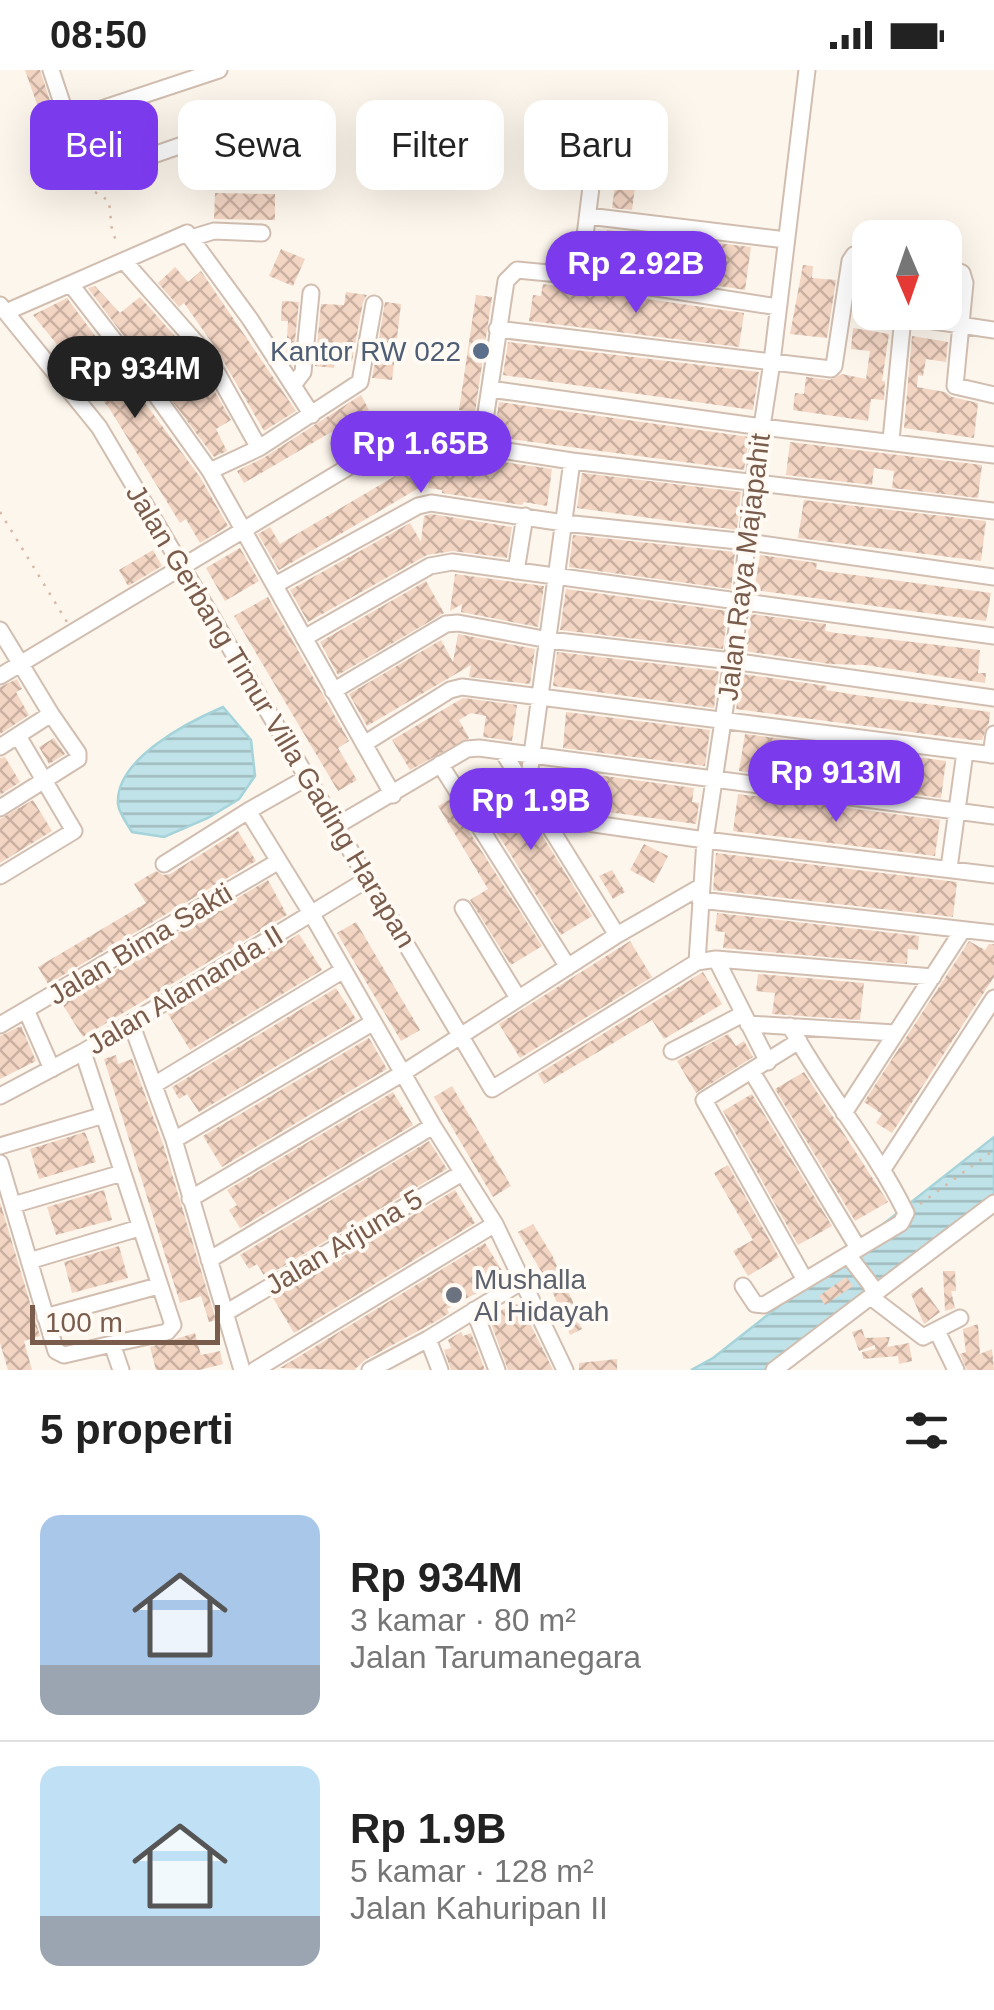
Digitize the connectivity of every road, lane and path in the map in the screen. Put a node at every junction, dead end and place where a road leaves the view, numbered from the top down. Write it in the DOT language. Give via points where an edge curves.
graph roads {
  1 [pos="51,70"];
  2 [pos="219,70"];
  3 [pos="807,70"];
  4 [pos="61,100"];
  5 [pos="128,100"];
  6 [pos="92,190"];
  7 [pos="591,190"];
  8 [pos="588,216"];
  9 [pos="262,233"];
  10 [pos="191,238"];
  11 [pos="786,240"];
  12 [pos="852,257"];
  13 [pos="124,262"];
  14 [pos="580,276"];
  15 [pos="72,286"];
  16 [pos="311,293"];
  17 [pos="374,304"];
  18 [pos="778,307"];
  19 [pos="844,308"];
  20 [pos="3,309"];
  21 [pos="852,309"];
  22 [pos="962,325"];
  23 [pos="497,328"];
  24 [pos="902,330"];
  25 [pos="961,330"];
  26 [pos="994,330"];
  27 [pos="772,362"];
  28 [pos="294,384"];
  29 [pos="490,389"];
  30 [pos="994,395"];
  31 [pos="312,415"];
  32 [pos="762,427"];
  33 [pos="891,440"];
  34 [pos="481,446"];
  35 [pos="259,448"];
  36 [pos="994,454"];
  37 [pos="572,461"];
  38 [pos="210,471"];
  39 [pos="753,484"];
  40 [pos="994,510"];
  41 [pos="0,512"];
  42 [pos="524,516"];
  43 [pos="564,523"];
  44 [pos="243,531"];
  45 [pos="748,542"];
  46 [pos="182,566"];
  47 [pos="516,571"];
  48 [pos="994,576"];
  49 [pos="556,578"];
  50 [pos="275,585"];
  51 [pos="741,602"];
  52 [pos="0,630"];
  53 [pos="72,631"];
  54 [pos="994,636"];
  55 [pos="304,638"];
  56 [pos="549,640"];
  57 [pos="732,661"];
  58 [pos="20,664"];
  59 [pos="0,676"];
  60 [pos="333,690"];
  61 [pos="540,698"];
  62 [pos="994,698"];
  63 [pos="52,714"];
  64 [pos="724,721"];
  65 [pos="994,734"];
  66 [pos="18,736"];
  67 [pos="364,744"];
  68 [pos="0,747"];
  69 [pos="503,752"];
  70 [pos="965,752"];
  71 [pos="993,755"];
  72 [pos="531,756"];
  73 [pos="440,764"];
  74 [pos="308,778"];
  75 [pos="44,781"];
  76 [pos="714,781"];
  77 [pos="527,791"];
  78 [pos="393,795"];
  79 [pos="0,808"];
  80 [pos="248,811"];
  81 [pos="958,812"];
  82 [pos="994,816"];
  83 [pos="546,817"];
  84 [pos="336,826"];
  85 [pos="706,840"];
  86 [pos="278,861"];
  87 [pos="164,864"];
  88 [pos="948,868"];
  89 [pos="994,874"];
  90 [pos="0,876"];
  91 [pos="368,879"];
  92 [pos="701,893"];
  93 [pos="463,908"];
  94 [pos="311,913"];
  95 [pos="962,931"];
  96 [pos="994,933"];
  97 [pos="617,936"];
  98 [pos="716,959"];
  99 [pos="697,962"];
  100 [pos="568,967"];
  101 [pos="342,971"];
  102 [pos="933,976"];
  103 [pos="518,998"];
  104 [pos="994,998"];
  105 [pos="27,1012"];
  106 [pos="745,1019"];
  107 [pos="372,1022"];
  108 [pos="131,1023"];
  109 [pos="0,1025"];
  110 [pos="790,1026"];
  111 [pos="896,1033"];
  112 [pos="461,1035"];
  113 [pos="799,1042"];
  114 [pos="672,1051"];
  115 [pos="83,1052"];
  116 [pos="768,1062"];
  117 [pos="52,1070"];
  118 [pos="752,1072"];
  119 [pos="403,1073"];
  120 [pos="154,1085"];
  121 [pos="0,1096"];
  122 [pos="844,1113"];
  123 [pos="104,1115"];
  124 [pos="433,1126"];
  125 [pos="174,1140"];
  126 [pos="0,1146"];
  127 [pos="994,1150"];
  128 [pos="0,1163"];
  129 [pos="884,1170"];
  130 [pos="122,1172"];
  131 [pos="462,1173"];
  132 [pos="190,1199"];
  133 [pos="994,1203"];
  134 [pos="13,1205"];
  135 [pos="906,1213"];
  136 [pos="495,1224"];
  137 [pos="139,1228"];
  138 [pos="854,1257"];
  139 [pos="209,1260"];
  140 [pos="29,1261"];
  141 [pos="524,1280"];
  142 [pos="805,1280"];
  143 [pos="158,1286"];
  144 [pos="742,1286"];
  145 [pos="872,1289"];
  146 [pos="474,1310"];
  147 [pos="227,1312"];
  148 [pos="44,1317"];
  149 [pos="960,1318"];
  150 [pos="938,1331"];
  151 [pos="428,1339"];
  152 [pos="112,1344"];
  153 [pos="121,1370"];
  154 [pos="242,1370"];
  155 [pos="254,1370"];
  156 [pos="371,1370"];
  157 [pos="440,1370"];
  158 [pos="497,1370"];
  159 [pos="565,1370"];
  160 [pos="774,1370"];
  161 [pos="956,1370"];
  1 -- 4 [label="street"];
  2 -- 5 [label="street"];
  3 -- 11 [label="street, Jalan Raya Majapahit"];
  6 -- 13 [label="path" via="109,202"];
  7 -- 8 [label="street"];
  8 -- 11 [label="street"];
  8 -- 14 [label="street"];
  9 -- 10 [label="street" via="214,231"];
  10 -- 13 [label="street" via="184,233"];
  10 -- 28 [label="street"];
  11 -- 18 [label="street, Jalan Raya Majapahit"];
  12 -- 19 [label="street"];
  13 -- 15 [label="street"];
  13 -- 35 [label="street" via="207,355"];
  14 -- 18 [label="street"];
  14 -- 23 [label="street" via="510,274"];
  15 -- 20 [label="street"];
  15 -- 38 [label="street"];
  16 -- 28 [label="street" via="303,372"];
  17 -- 31 [label="street" via="362,378"];
  18 -- 27 [label="street, Jalan Raya Majapahit"];
  19 -- 21 [label="street"];
  19 -- 27 [label="street" via="831,369"];
  20 -- 46 [label="street, Jalan Gerbang Timur Villa Gading Harapan" via="99,427"];
  22 -- 26 [label="street"];
  23 -- 27 [label="street"];
  23 -- 29 [label="street"];
  24 -- 33 [label="street"];
  25 -- 30 [label="street" via="954,386"];
  27 -- 32 [label="street, Jalan Raya Majapahit"];
  28 -- 31 [label="street"];
  29 -- 32 [label="street"];
  29 -- 34 [label="street"];
  31 -- 35 [label="street"];
  32 -- 33 [label="street"];
  32 -- 39 [label="street, Jalan Raya Majapahit"];
  33 -- 36 [label="street"];
  34 -- 37 [label="street"];
  34 -- 44 [label="street" via="417,438 380,448"];
  35 -- 38 [label="street"];
  37 -- 39 [label="street"];
  37 -- 43 [label="street"];
  38 -- 44 [label="street"];
  39 -- 40 [label="street"];
  39 -- 45 [label="street, Jalan Raya Majapahit"];
  41 -- 53 [label="path"];
  42 -- 43 [label="street"];
  42 -- 47 [label="street"];
  42 -- 50 [label="street" via="424,503"];
  43 -- 45 [label="street"];
  43 -- 49 [label="street"];
  44 -- 46 [label="street"];
  44 -- 50 [label="street"];
  45 -- 48 [label="street"];
  45 -- 51 [label="street, Jalan Raya Majapahit"];
  46 -- 53 [label="street"];
  46 -- 74 [label="street, Jalan Gerbang Timur Villa Gading Harapan"];
  47 -- 49 [label="street"];
  47 -- 55 [label="street" via="439,562"];
  49 -- 51 [label="street"];
  49 -- 56 [label="street"];
  50 -- 55 [label="street"];
  51 -- 54 [label="street"];
  51 -- 57 [label="street, Jalan Raya Majapahit"];
  52 -- 58 [label="street"];
  53 -- 58 [label="street"];
  55 -- 60 [label="street"];
  56 -- 57 [label="street"];
  56 -- 60 [label="street" via="446,624"];
  56 -- 61 [label="street"];
  57 -- 62 [label="street"];
  57 -- 64 [label="street, Jalan Raya Majapahit"];
  58 -- 59 [label="street"];
  58 -- 63 [label="street"];
  60 -- 67 [label="street"];
  61 -- 64 [label="street"];
  61 -- 67 [label="street" via="450,690"];
  61 -- 72 [label="street"];
  63 -- 66 [label="street"];
  63 -- 75 [label="street" via="78,759"];
  64 -- 70 [label="street"];
  64 -- 76 [label="street, Jalan Raya Majapahit"];
  65 -- 71 [label="street"];
  66 -- 68 [label="street"];
  66 -- 75 [label="street"];
  67 -- 78 [label="street"];
  69 -- 72 [label="street"];
  69 -- 73 [label="street" via="466,749"];
  69 -- 77 [label="street"];
  70 -- 71 [label="street"];
  70 -- 81 [label="street"];
  72 -- 76 [label="street"];
  72 -- 77 [label="street"];
  73 -- 78 [label="street"];
  73 -- 100 [label="street"];
  74 -- 80 [label="street"];
  74 -- 84 [label="street, Jalan Gerbang Timur Villa Gading Harapan"];
  75 -- 79 [label="street"];
  75 -- 90 [label="street" via="74,831"];
  76 -- 81 [label="street"];
  76 -- 85 [label="street, Jalan Raya Majapahit"];
  77 -- 83 [label="street"];
  78 -- 84 [label="street"];
  80 -- 86 [label="street"];
  80 -- 87 [label="street"];
  81 -- 82 [label="street"];
  81 -- 88 [label="street"];
  83 -- 85 [label="street"];
  83 -- 97 [label="street"];
  84 -- 91 [label="street, Jalan Gerbang Timur Villa Gading Harapan"];
  85 -- 88 [label="street"];
  85 -- 92 [label="street, Jalan Raya Majapahit"];
  86 -- 94 [label="street"];
  86 -- 105 [label="street, Jalan Bima Sakti"];
  88 -- 89 [label="street"];
  91 -- 94 [label="street, Jalan Alamanda II"];
  91 -- 112 [label="street, Jalan Gerbang Timur Villa Gading Harapan"];
  92 -- 95 [label="street"];
  92 -- 97 [label="street"];
  92 -- 99 [label="street, Jalan Raya Majapahit"];
  93 -- 103 [label="street"];
  94 -- 101 [label="street"];
  94 -- 108 [label="street, Jalan Alamanda II"];
  95 -- 96 [label="street"];
  95 -- 102 [label="street"];
  97 -- 100 [label="street"];
  98 -- 99 [label="street"];
  98 -- 102 [label="street"];
  98 -- 106 [label="street"];
  99 -- 112 [label="street, Jalan Gerbang Timur Villa Gading Harapan" via="492,1089"];
  100 -- 103 [label="street"];
  101 -- 107 [label="street"];
  101 -- 120 [label="street"];
  102 -- 111 [label="street"];
  103 -- 112 [label="street"];
  104 -- 129 [label="street"];
  105 -- 109 [label="street, Jalan Bima Sakti"];
  105 -- 117 [label="street"];
  106 -- 110 [label="street"];
  106 -- 114 [label="street"];
  106 -- 116 [label="street"];
  107 -- 119 [label="street"];
  107 -- 125 [label="street"];
  108 -- 115 [label="street, Jalan Alamanda II"];
  108 -- 120 [label="street"];
  110 -- 111 [label="street"];
  110 -- 113 [label="street"];
  111 -- 122 [label="street"];
  112 -- 119 [label="street"];
  113 -- 116 [label="street"];
  113 -- 122 [label="street"];
  115 -- 117 [label="street, Jalan Alamanda II"];
  115 -- 123 [label="street"];
  116 -- 118 [label="street"];
  117 -- 121 [label="street, Jalan Alamanda II"];
  118 -- 138 [label="street"];
  118 -- 142 [label="street" via="704,1097 704,1103"];
  119 -- 124 [label="street"];
  119 -- 132 [label="street"];
  120 -- 125 [label="street"];
  122 -- 129 [label="street"];
  123 -- 126 [label="street"];
  123 -- 130 [label="street"];
  124 -- 131 [label="street"];
  124 -- 139 [label="street"];
  125 -- 132 [label="street"];
  127 -- 135 [label="path"];
  128 -- 134 [label="street"];
  129 -- 135 [label="street"];
  130 -- 134 [label="street"];
  130 -- 137 [label="street"];
  131 -- 136 [label="street"];
  131 -- 147 [label="street, Jalan Arjuna 5"];
  132 -- 139 [label="street"];
  133 -- 145 [label="street"];
  134 -- 140 [label="street"];
  135 -- 138 [label="street"];
  136 -- 141 [label="street"];
  136 -- 155 [label="street"];
  137 -- 140 [label="street"];
  137 -- 143 [label="street"];
  138 -- 142 [label="street"];
  138 -- 145 [label="street"];
  139 -- 147 [label="street"];
  140 -- 148 [label="street"];
  141 -- 146 [label="street"];
  141 -- 159 [label="street"];
  142 -- 144 [label="street" via="760,1306"];
  143 -- 148 [label="street"];
  143 -- 152 [label="street" via="170,1331"];
  145 -- 150 [label="street" via="880,1306 923,1337"];
  145 -- 160 [label="street"];
  146 -- 151 [label="street"];
  146 -- 158 [label="street"];
  147 -- 154 [label="street"];
  148 -- 152 [label="street" via="60,1354"];
  149 -- 150 [label="street"];
  150 -- 161 [label="street"];
  151 -- 156 [label="street"];
  151 -- 157 [label="street"];
  152 -- 153 [label="street"];
}
